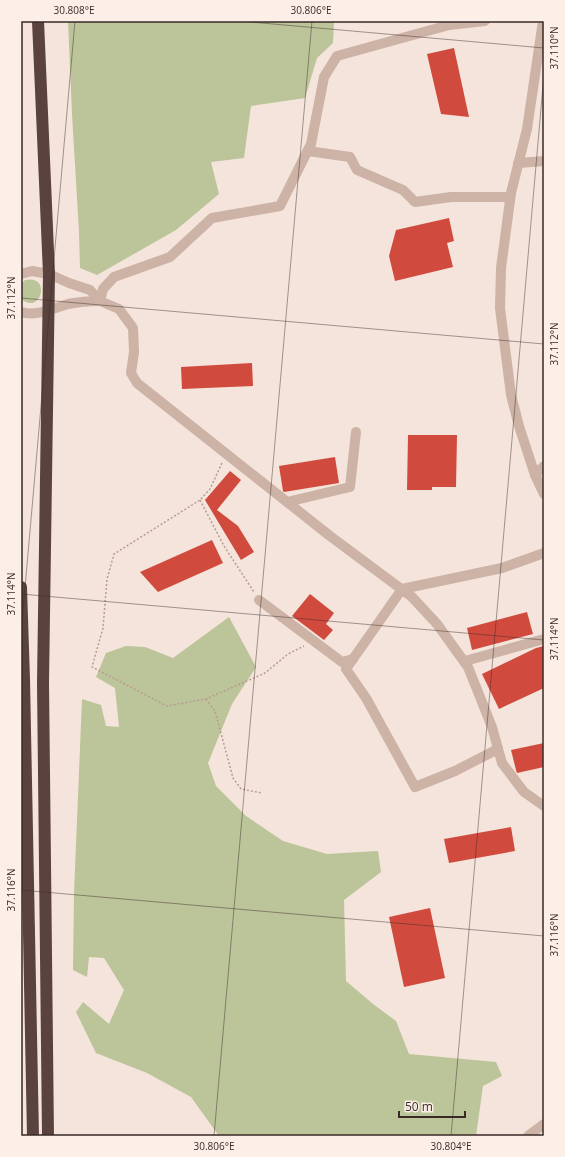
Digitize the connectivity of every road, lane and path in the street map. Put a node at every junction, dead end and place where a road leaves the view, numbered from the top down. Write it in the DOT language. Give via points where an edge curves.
graph roads {
  1 [pos="38,21"];
  2 [pos="485,21"];
  3 [pos="543,21"];
  4 [pos="308,151"];
  5 [pos="544,161"];
  6 [pos="518,163"];
  7 [pos="510,197"];
  8 [pos="21,274"];
  9 [pos="49,274"];
  10 [pos="100,301"];
  11 [pos="48,310"];
  12 [pos="21,312"];
  13 [pos="356,432"];
  14 [pos="226,454"];
  15 [pos="544,466"];
  16 [pos="535,475"];
  17 [pos="544,494"];
  18 [pos="200,500"];
  19 [pos="287,502"];
  20 [pos="544,553"];
  21 [pos="21,588"];
  22 [pos="402,589"];
  23 [pos="259,600"];
  24 [pos="544,639"];
  25 [pos="314,641"];
  26 [pos="353,659"];
  27 [pos="465,661"];
  28 [pos="206,699"];
  29 [pos="498,749"];
  30 [pos="262,793"];
  31 [pos="24,795"];
  32 [pos="544,806"];
  33 [pos="544,1124"];
  34 [pos="32,1136"];
  35 [pos="48,1136"];
  36 [pos="528,1136"];
  1 -- 9 [label="highway"];
  2 -- 4 [label="street" via="450,25 337,56 324,77"];
  3 -- 6 [label="street" via="527,129"];
  4 -- 7 [label="street" via="350,157 357,170 403,190 415,202 451,197"];
  4 -- 10 [label="street" via="280,206 212,218 170,258 114,277 103,289"];
  5 -- 6 [label="street"];
  6 -- 7 [label="street"];
  7 -- 16 [label="street" via="501,268 500,308 511,395"];
  8 -- 9 [label="street" via="32,271"];
  9 -- 10 [label="street" via="90,290"];
  9 -- 11 [label="highway"];
  10 -- 11 [label="street" via="69,304"];
  10 -- 14 [label="street" via="119,309 133,328 134,352 131,373 137,383"];
  11 -- 12 [label="street" via="25,314"];
  11 -- 35 [label="highway" via="43,683"];
  13 -- 19 [label="street" via="350,487"];
  14 -- 18 [label="path" via="210,489"];
  14 -- 19 [label="street"];
  15 -- 16 [label="street"];
  16 -- 17 [label="street"];
  18 -- 23 [label="path" via="224,546"];
  18 -- 28 [label="path" via="114,554 107,579 103,628 92,667 167,706"];
  19 -- 22 [label="street"];
  20 -- 22 [label="street" via="502,568"];
  21 -- 31 [label="highway"];
  22 -- 26 [label="street"];
  22 -- 27 [label="street" via="437,624"];
  23 -- 25 [label="street"];
  24 -- 27 [label="street"];
  25 -- 26 [label="street" via="342,662"];
  25 -- 28 [label="path" via="288,654 264,673"];
  26 -- 29 [label="street" via="346,669 366,698 415,787 456,771"];
  27 -- 29 [label="street" via="492,727"];
  28 -- 30 [label="path" via="215,711 233,778 241,789"];
  29 -- 32 [label="street" via="502,763 524,792"];
  31 -- 34 [label="highway"];
  33 -- 36 [label="street"];
}
